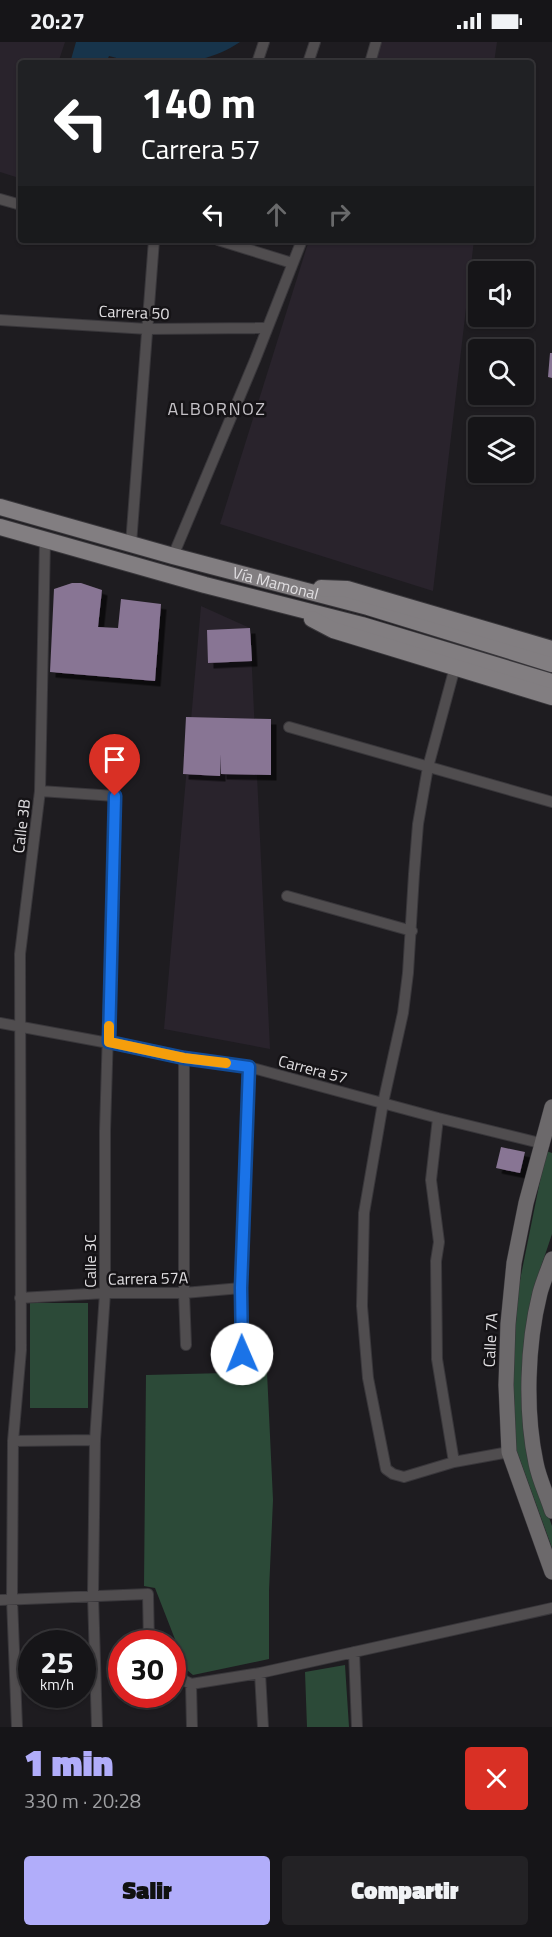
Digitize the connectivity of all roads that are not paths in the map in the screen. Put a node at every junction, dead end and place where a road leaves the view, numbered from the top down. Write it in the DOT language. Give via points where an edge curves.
graph roads {
  1 [pos="264,42"];
  2 [pos="315,42"];
  3 [pos="376,42"];
  4 [pos="258,60"];
  5 [pos="309,60"];
  6 [pos="371,60"];
  7 [pos="0,199"];
  8 [pos="18,204"];
  9 [pos="154,243"];
  10 [pos="238,243"];
  11 [pos="301,243"];
  12 [pos="292,263"];
  13 [pos="0,320"];
  14 [pos="266,327"];
  15 [pos="148,329"];
  16 [pos="0,507"];
  17 [pos="0,527"];
  18 [pos="45,540"];
  19 [pos="131,544"];
  20 [pos="173,556"];
  21 [pos="293,588"];
  22 [pos="287,606"];
  23 [pos="552,648"];
  24 [pos="552,664"];
  25 [pos="455,667"];
  26 [pos="552,682"];
  27 [pos="552,697"];
  28 [pos="289,727"];
  29 [pos="428,767"];
  30 [pos="40,791"];
  31 [pos="552,802"];
  32 [pos="287,896"];
  33 [pos="412,931"];
  34 [pos="0,1023"];
  35 [pos="19,1026"];
  36 [pos="109,1042"];
  37 [pos="184,1058"];
  38 [pos="249,1067"];
  39 [pos="383,1103"];
  40 [pos="552,1107"];
  41 [pos="438,1118"];
  42 [pos="548,1145"];
  43 [pos="552,1258"];
  44 [pos="241,1288"];
  45 [pos="105,1293"];
  46 [pos="183,1293"];
  47 [pos="546,1295"];
  48 [pos="20,1298"];
  49 [pos="186,1345"];
  50 [pos="242,1354"];
  51 [pos="95,1440"];
  52 [pos="13,1441"];
  53 [pos="509,1452"];
  54 [pos="454,1462"];
  55 [pos="552,1511"];
  56 [pos="552,1572"];
  57 [pos="93,1595"];
  58 [pos="12,1599"];
  59 [pos="0,1600"];
  60 [pos="552,1608"];
  61 [pos="149,1630"];
  62 [pos="354,1652"];
  63 [pos="260,1673"];
  64 [pos="186,1681"];
  65 [pos="191,1684"];
  66 [pos="17,1727"];
  67 [pos="97,1727"];
  68 [pos="192,1727"];
  69 [pos="263,1727"];
  70 [pos="357,1727"];
  1 -- 4 [label="street"];
  2 -- 5 [label="street"];
  3 -- 6 [label="street"];
  7 -- 8 [label="street"];
  9 -- 15 [label="street"];
  10 -- 12 [label="street"];
  11 -- 12 [label="street"];
  12 -- 14 [label="street"];
  13 -- 15 [label="street, Carrera 50"];
  14 -- 15 [label="street, Carrera 50"];
  14 -- 20 [label="street"];
  15 -- 19 [label="street"];
  16 -- 19 [label="main road, Vía Mamonal"];
  17 -- 18 [label="main road, Vía Mamonal"];
  18 -- 22 [label="main road, Vía Mamonal"];
  18 -- 30 [label="street, Calle 3B"];
  19 -- 20 [label="main road, Vía Mamonal"];
  20 -- 21 [label="main road, Vía Mamonal"];
  21 -- 23 [label="main road" via="347,589"];
  21 -- 24 [label="main road, Vía Mamonal"];
  22 -- 25 [label="main road" via="333,630"];
  22 -- 26 [label="main road, Vía Mamonal"];
  25 -- 27 [label="main road"];
  25 -- 29 [label="street"];
  28 -- 29 [label="street"];
  29 -- 31 [label="street"];
  29 -- 33 [label="street" via="418,824"];
  30 -- 35 [label="street, Calle 3B" via="20,954"];
  30 -- 36 [label="street, Calle 3C" via="115,796"];
  32 -- 33 [label="street"];
  33 -- 39 [label="street" via="403,1013"];
  34 -- 35 [label="street, Carrera 57"];
  35 -- 36 [label="street, Carrera 57"];
  35 -- 48 [label="street, Calle 3B"];
  36 -- 37 [label="street, Carrera 57"];
  36 -- 45 [label="street, Calle 3C"];
  37 -- 38 [label="street, Carrera 57"];
  37 -- 46 [label="street"];
  38 -- 39 [label="street, Carrera 57"];
  38 -- 44 [label="street"];
  39 -- 41 [label="street, Carrera 57"];
  39 -- 54 [label="street" via="364,1213 362,1306 368,1378 386,1469 404,1478"];
  40 -- 42 [label="street, Calle 7A"];
  41 -- 42 [label="street, Carrera 57"];
  41 -- 54 [label="street" via="431,1180 439,1242 437,1359"];
  42 -- 53 [label="street, Calle 7A" via="526,1203 514,1263 507,1344"];
  43 -- 47 [label="street"];
  44 -- 46 [label="street, Carrera 57A"];
  44 -- 50 [label="street"];
  45 -- 46 [label="street, Carrera 57A"];
  45 -- 48 [label="street, Carrera 57A"];
  45 -- 51 [label="street, Calle 3C"];
  46 -- 49 [label="street"];
  47 -- 55 [label="street" via="533,1334 530,1430 536,1466"];
  48 -- 52 [label="street, Calle 3B" via="21,1350"];
  51 -- 52 [label="street"];
  51 -- 57 [label="street, Calle 3C"];
  52 -- 58 [label="street, Calle 3B"];
  53 -- 54 [label="street"];
  53 -- 56 [label="street, Calle 7A"];
  57 -- 58 [label="street"];
  57 -- 61 [label="street" via="148,1594"];
  57 -- 67 [label="street, Calle 3C"];
  58 -- 59 [label="street"];
  58 -- 66 [label="street, Calle 3B"];
  60 -- 62 [label="street"];
  62 -- 63 [label="street"];
  62 -- 70 [label="street"];
  63 -- 65 [label="street"];
  63 -- 69 [label="street"];
  64 -- 65 [label="street"];
  65 -- 68 [label="street"];
}
